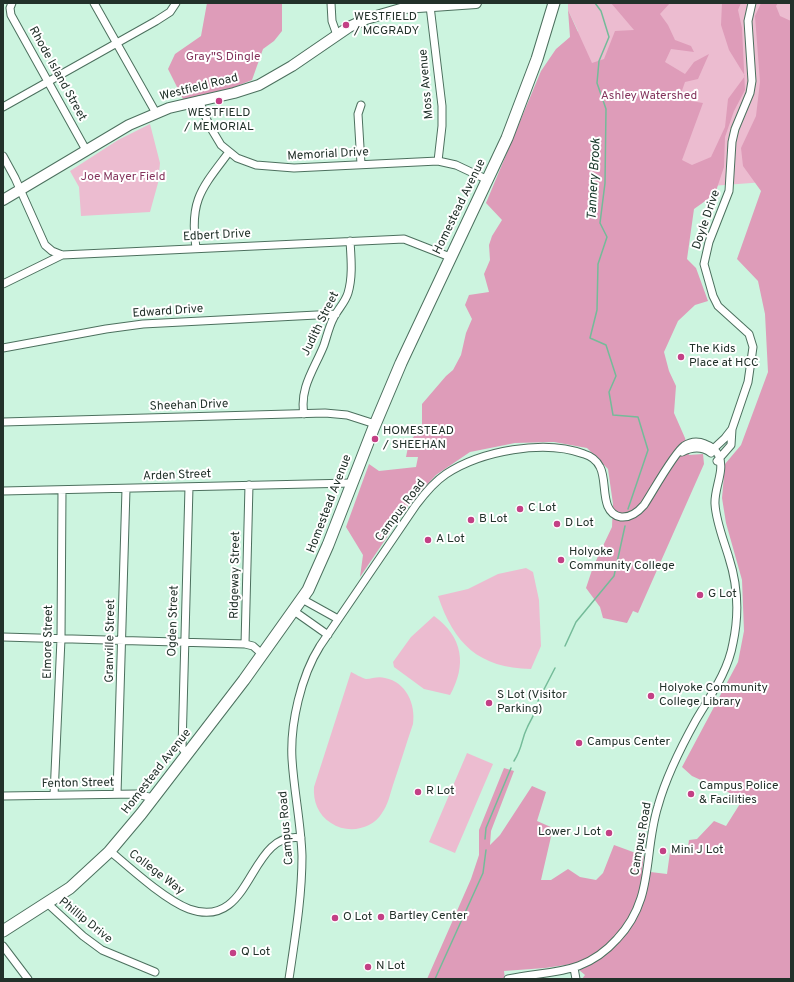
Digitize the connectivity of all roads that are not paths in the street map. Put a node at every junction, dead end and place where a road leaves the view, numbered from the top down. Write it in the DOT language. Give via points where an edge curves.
graph roads {
  1 [pos="94,3"];
  2 [pos="176,3"];
  3 [pos="331,3"];
  4 [pos="476,3"];
  5 [pos="752,3"];
  6 [pos="443,4"];
  7 [pos="11,6"];
  8 [pos="430,6"];
  9 [pos="551,6"];
  10 [pos="338,35"];
  11 [pos="117,43"];
  12 [pos="48,80"];
  13 [pos="199,100"];
  14 [pos="360,105"];
  15 [pos="3,107"];
  16 [pos="156,113"];
  17 [pos="86,150"];
  18 [pos="229,152"];
  19 [pos="3,156"];
  20 [pos="438,161"];
  21 [pos="361,164"];
  22 [pos="488,180"];
  23 [pos="20,191"];
  24 [pos="3,200"];
  25 [pos="350,241"];
  26 [pos="196,248"];
  27 [pos="62,255"];
  28 [pos="450,257"];
  29 [pos="3,284"];
  30 [pos="336,314"];
  31 [pos="3,348"];
  32 [pos="304,414"];
  33 [pos="3,422"];
  34 [pos="375,424"];
  35 [pos="732,429"];
  36 [pos="712,451"];
  37 [pos="719,463"];
  38 [pos="352,483"];
  39 [pos="250,485"];
  40 [pos="189,486"];
  41 [pos="126,489"];
  42 [pos="62,490"];
  43 [pos="3,491"];
  44 [pos="302,599"];
  45 [pos="294,611"];
  46 [pos="338,619"];
  47 [pos="328,634"];
  48 [pos="3,637"];
  49 [pos="61,639"];
  50 [pos="122,640"];
  51 [pos="184,641"];
  52 [pos="246,644"];
  53 [pos="263,655"];
  54 [pos="187,754"];
  55 [pos="118,794"];
  56 [pos="54,795"];
  57 [pos="3,796"];
  58 [pos="154,798"];
  59 [pos="301,838"];
  60 [pos="110,851"];
  61 [pos="46,903"];
  62 [pos="3,931"];
  63 [pos="3,946"];
  64 [pos="574,968"];
  65 [pos="155,972"];
  66 [pos="28,979"];
  67 [pos="289,979"];
  68 [pos="508,979"];
  69 [pos="576,979"];
  1 -- 11 [label="street"];
  2 -- 11 [label="street" via="166,15"];
  3 -- 10 [label="street" via="332,21"];
  4 -- 6 [label="main road, Westfield Road"];
  5 -- 35 [label="street, Doyle Drive" via="748,21 752,81 750,93 732,142 729,191 709,242 704,264 718,306 749,334 753,347 748,382"];
  6 -- 8 [label="main road, Westfield Road"];
  7 -- 12 [label="street, Rhode Island Street" via="11,15"];
  8 -- 10 [label="main road, Westfield Road" via="382,13 359,22"];
  8 -- 20 [label="street, Moss Avenue" via="442,106"];
  9 -- 22 [label="main road, Homestead Avenue" via="521,103"];
  10 -- 13 [label="main road, Westfield Road" via="259,85"];
  11 -- 12 [label="street"];
  11 -- 16 [label="street"];
  12 -- 15 [label="street"];
  12 -- 17 [label="street, Rhode Island Street"];
  13 -- 16 [label="main road, Westfield Road"];
  13 -- 18 [label="street, Memorial Drive" via="216,139"];
  14 -- 21 [label="street" via="358,114"];
  16 -- 17 [label="main road, Westfield Road"];
  17 -- 23 [label="main road, Westfield Road"];
  18 -- 21 [label="street, Memorial Drive" via="250,164 267,167"];
  18 -- 26 [label="street" via="207,181 197,200 194,223"];
  19 -- 23 [label="street"];
  20 -- 21 [label="street, Memorial Drive"];
  20 -- 22 [label="street, Memorial Drive" via="456,165"];
  22 -- 28 [label="main road, Homestead Avenue"];
  23 -- 24 [label="main road, Westfield Road"];
  23 -- 27 [label="street" via="45,245"];
  25 -- 26 [label="street, Edbert Drive"];
  25 -- 28 [label="street, Edbert Drive" via="404,238"];
  25 -- 30 [label="street, Judith Street" via="349,289"];
  26 -- 27 [label="street, Edbert Drive"];
  27 -- 29 [label="street"];
  28 -- 34 [label="main road, Homestead Avenue"];
  30 -- 31 [label="street, Edward Drive" via="143,324"];
  30 -- 32 [label="street, Judith Street" via="309,377 303,399"];
  32 -- 33 [label="street, Sheehan Drive"];
  32 -- 34 [label="street, Sheehan Drive" via="342,415"];
  34 -- 38 [label="main road, Homestead Avenue"];
  35 -- 36 [label="street, Doyle Drive"];
  35 -- 37 [label="street, Doyle Drive" via="731,445"];
  36 -- 37 [label="street"];
  36 -- 46 [label="street, Campus Road" via="696,447 676,457 644,505 637,513 626,517 615,515 610,510 600,468 590,457 582,453 557,448 522,449 492,454 460,466 445,475 424,495"];
  37 -- 64 [label="street, Campus Road" via="715,489 716,510 734,575 736,598 735,633 731,654 722,677 689,733 663,789 654,820 646,881 636,913 608,949"];
  38 -- 39 [label="street, Arden Street"];
  38 -- 44 [label="main road, Homestead Avenue" via="321,562"];
  39 -- 40 [label="street, Arden Street"];
  39 -- 52 [label="street, Ridgeway Street"];
  40 -- 41 [label="street, Arden Street"];
  40 -- 51 [label="street, Ogden Street"];
  41 -- 42 [label="street, Arden Street"];
  41 -- 50 [label="street, Granville Street"];
  42 -- 43 [label="street, Arden Street"];
  42 -- 49 [label="street, Elmore Street"];
  44 -- 45 [label="main road, Homestead Avenue"];
  44 -- 46 [label="street"];
  45 -- 47 [label="street"];
  45 -- 53 [label="main road, Homestead Avenue"];
  46 -- 47 [label="street, Campus Road"];
  47 -- 59 [label="street, Campus Road" via="309,666 293,731 292,758"];
  48 -- 49 [label="street"];
  49 -- 50 [label="street"];
  49 -- 56 [label="street, Elmore Street"];
  50 -- 51 [label="street"];
  50 -- 55 [label="street, Granville Street"];
  51 -- 52 [label="street"];
  51 -- 54 [label="street, Ogden Street" via="182,748"];
  52 -- 53 [label="street" via="253,646"];
  53 -- 54 [label="main road, Homestead Avenue"];
  54 -- 58 [label="main road, Homestead Avenue"];
  55 -- 56 [label="street, Fenton Street"];
  55 -- 58 [label="street, Fenton Street" via="137,794"];
  56 -- 57 [label="street, Fenton Street"];
  58 -- 60 [label="main road, Homestead Avenue"];
  59 -- 60 [label="street, College Way" via="287,837 274,844 234,901 222,909 211,911 197,911 180,905"];
  59 -- 67 [label="street, Campus Road" via="300,908"];
  60 -- 61 [label="main road, Homestead Avenue" via="79,880"];
  61 -- 62 [label="main road, Homestead Avenue"];
  61 -- 65 [label="street, Phillip Drive" via="102,950"];
  63 -- 66 [label="street"];
  64 -- 68 [label="street, Campus Road"];
  64 -- 69 [label="street"];
}
